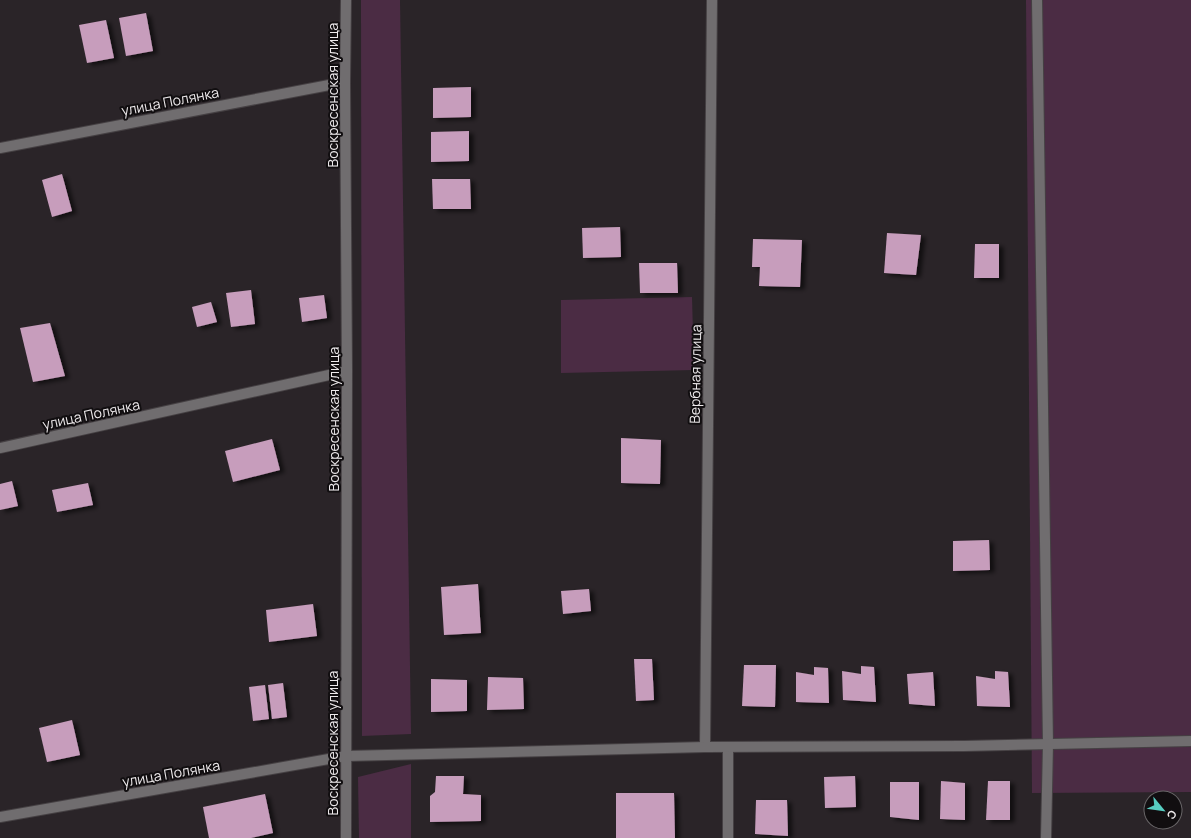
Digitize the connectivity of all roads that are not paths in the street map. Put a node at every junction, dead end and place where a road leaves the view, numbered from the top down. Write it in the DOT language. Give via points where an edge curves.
graph roads {
  1 [pos="346,0"];
  2 [pos="712,0"];
  3 [pos="1037,0"];
  4 [pos="345,82"];
  5 [pos="0,148"];
  6 [pos="347,371"];
  7 [pos="0,448"];
  8 [pos="1191,741"];
  9 [pos="1048,744"];
  10 [pos="705,747"];
  11 [pos="728,747"];
  12 [pos="346,756"];
  13 [pos="0,817"];
  14 [pos="346,838"];
  15 [pos="728,838"];
  16 [pos="1046,838"];
  1 -- 4 [label="street, Воскресенская улица"];
  2 -- 10 [label="street, Вербная улица"];
  3 -- 9 [label="street"];
  4 -- 5 [label="street, улица Полянка"];
  4 -- 6 [label="street, Воскресенская улица"];
  6 -- 7 [label="street, улица Полянка"];
  6 -- 12 [label="street, Воскресенская улица"];
  8 -- 9 [label="street, улица Полянка"];
  9 -- 11 [label="street, улица Полянка"];
  9 -- 16 [label="street"];
  10 -- 11 [label="street, улица Полянка"];
  10 -- 12 [label="street, улица Полянка"];
  11 -- 15 [label="street"];
  12 -- 13 [label="street, улица Полянка"];
  12 -- 14 [label="street, Воскресенская улица"];
}
